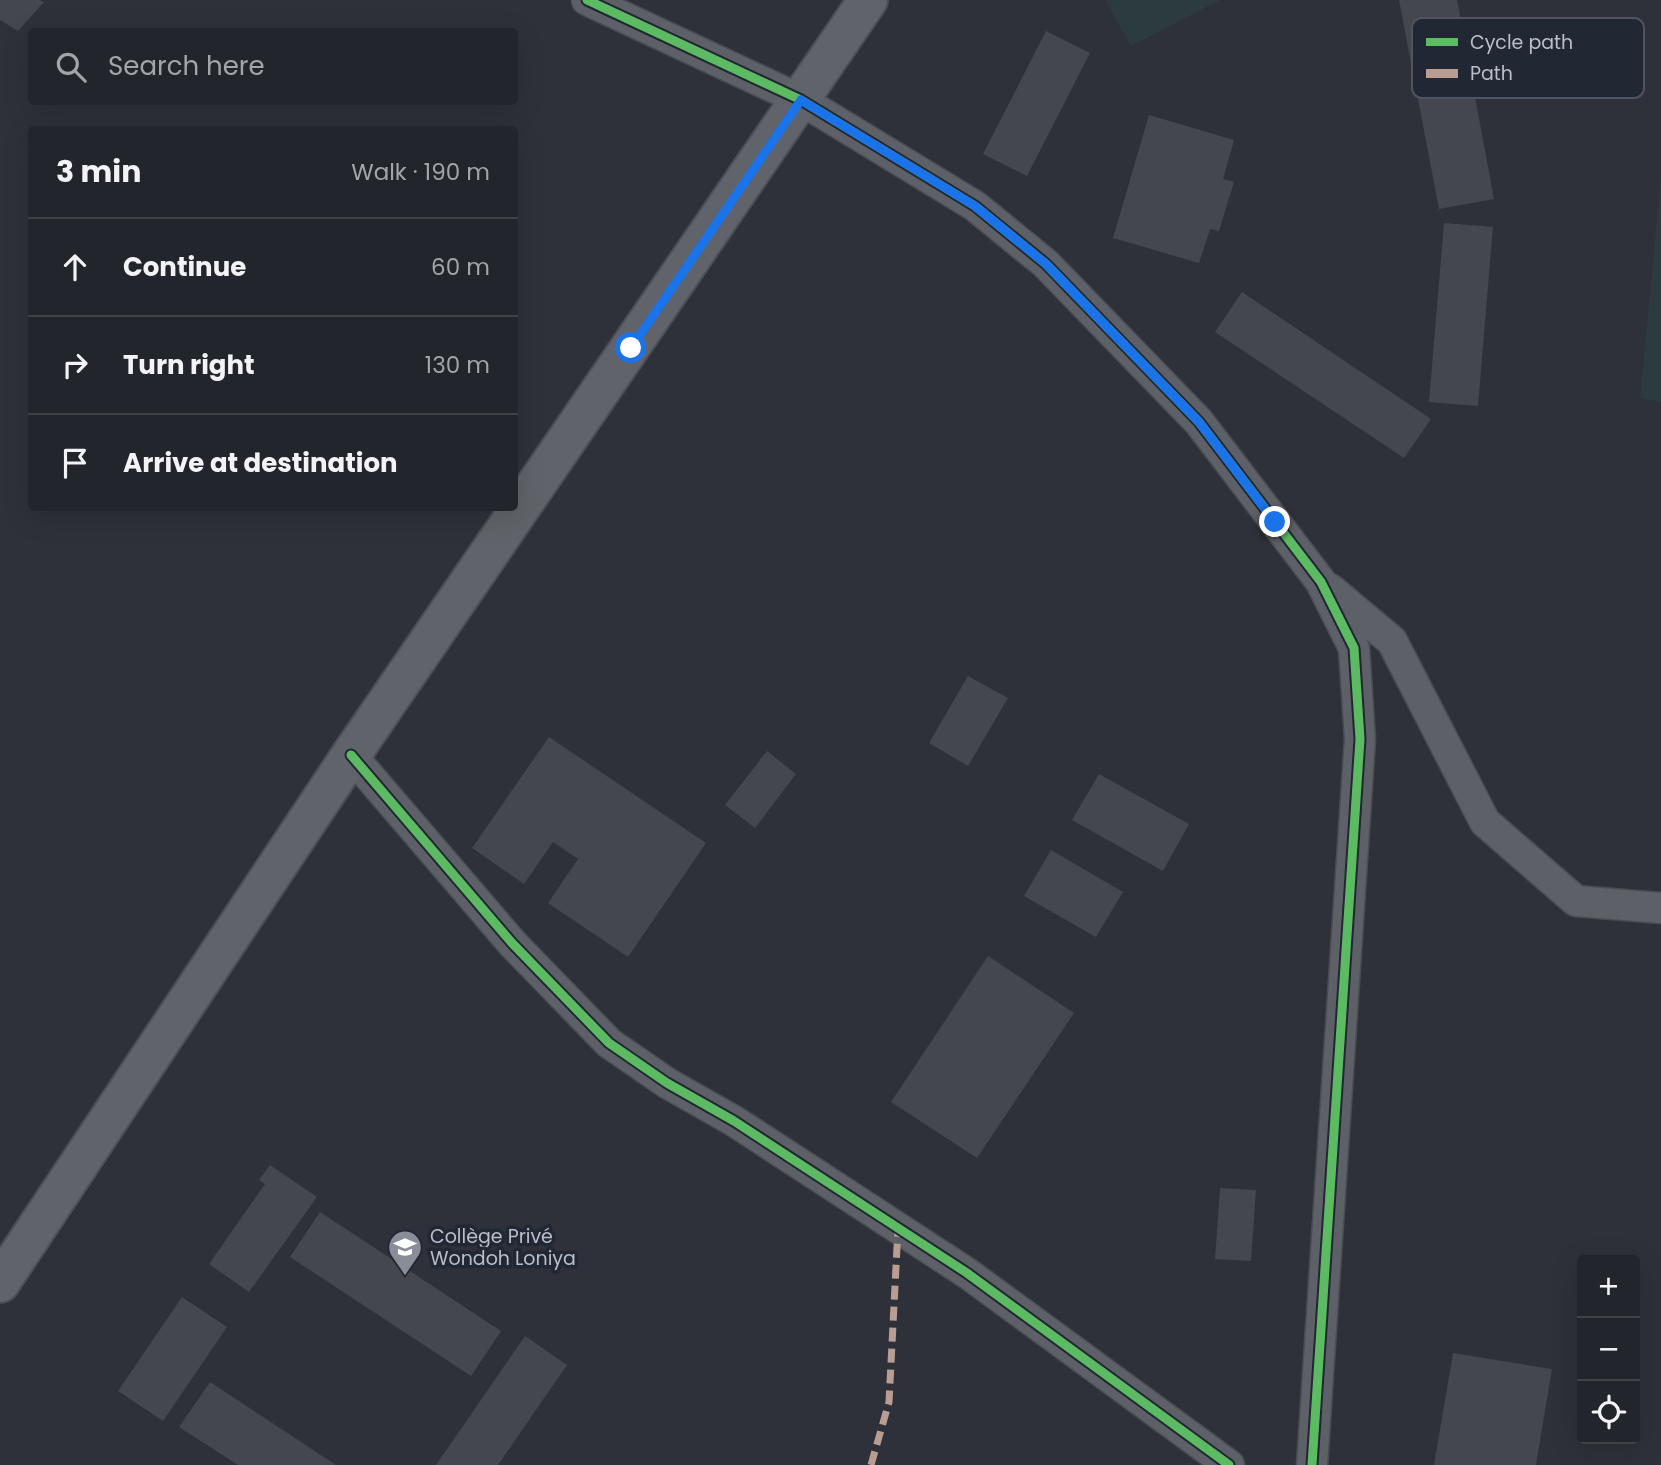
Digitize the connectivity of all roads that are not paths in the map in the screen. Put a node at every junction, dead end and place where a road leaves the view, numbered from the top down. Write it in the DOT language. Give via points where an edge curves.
graph roads {
  1 [pos="587,0"];
  2 [pos="868,0"];
  3 [pos="801,100"];
  4 [pos="1321,582"];
  5 [pos="351,755"];
  6 [pos="1661,908"];
  7 [pos="0,1283"];
  8 [pos="1229,1465"];
  9 [pos="1312,1465"];
  1 -- 3 [label="street"];
  2 -- 3 [label="main road"];
  3 -- 4 [label="street" via="975,206 1046,264 1199,422"];
  3 -- 5 [label="main road"];
  4 -- 6 [label="street" via="1392,641 1485,822 1576,901"];
  4 -- 9 [label="street" via="1354,649 1360,739"];
  5 -- 7 [label="main road"];
  5 -- 8 [label="street" via="512,943 609,1043 967,1273"];
}
